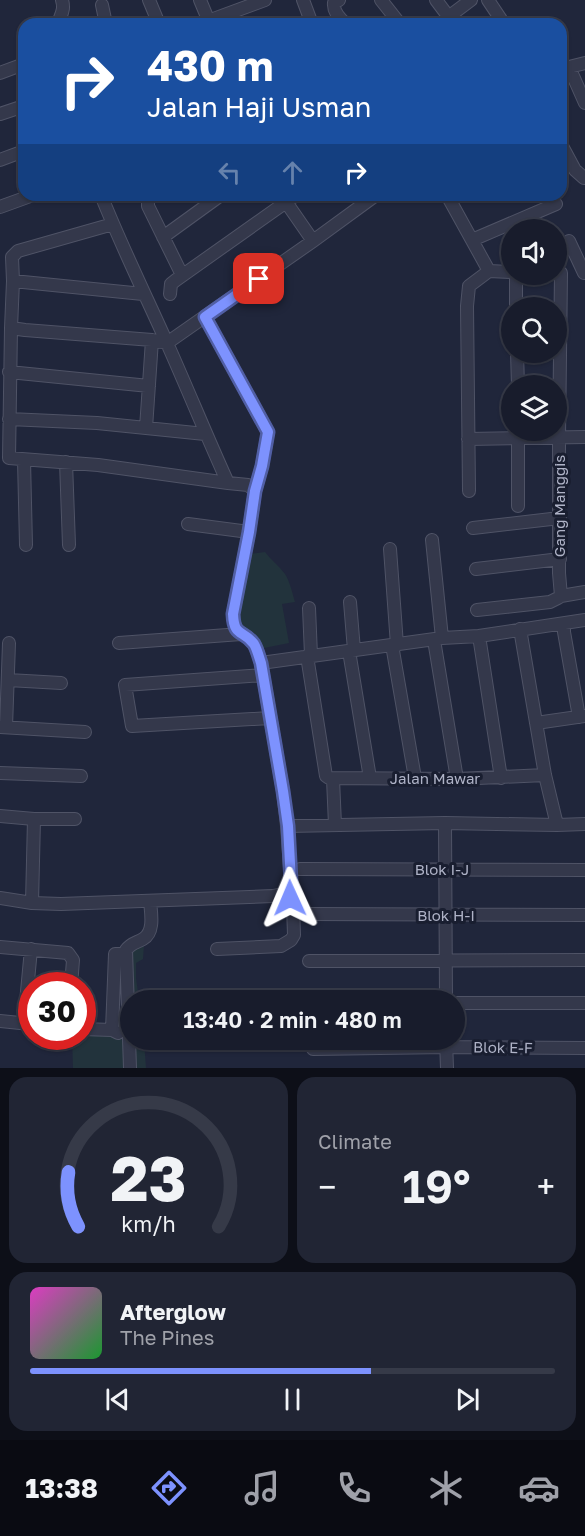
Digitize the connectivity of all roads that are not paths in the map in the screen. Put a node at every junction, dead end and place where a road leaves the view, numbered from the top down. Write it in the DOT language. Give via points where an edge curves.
graph roads {
  1 [pos="62,0"];
  2 [pos="149,0"];
  3 [pos="200,0"];
  4 [pos="265,0"];
  5 [pos="303,0"];
  6 [pos="339,0"];
  7 [pos="381,0"];
  8 [pos="436,0"];
  9 [pos="471,0"];
  10 [pos="488,0"];
  11 [pos="102,5"];
  12 [pos="60,18"];
  13 [pos="105,18"];
  14 [pos="156,18"];
  15 [pos="207,18"];
  16 [pos="221,18"];
  17 [pos="310,18"];
  18 [pos="339,18"];
  19 [pos="395,18"];
  20 [pos="445,18"];
  21 [pos="450,18"];
  22 [pos="500,18"];
  23 [pos="585,63"];
  24 [pos="18,66"];
  25 [pos="567,68"];
  26 [pos="567,72"];
  27 [pos="0,73"];
  28 [pos="585,103"];
  29 [pos="18,108"];
  30 [pos="0,114"];
  31 [pos="18,154"];
  32 [pos="567,155"];
  33 [pos="0,160"];
  34 [pos="584,176"];
  35 [pos="18,200"];
  36 [pos="103,201"];
  37 [pos="148,201"];
  38 [pos="213,201"];
  39 [pos="283,201"];
  40 [pos="290,201"];
  41 [pos="368,201"];
  42 [pos="450,201"];
  43 [pos="556,204"];
  44 [pos="0,207"];
  45 [pos="113,224"];
  46 [pos="163,237"];
  47 [pos="472,240"];
  48 [pos="313,241"];
  49 [pos="569,241"];
  50 [pos="489,271"];
  51 [pos="501,272"];
  52 [pos="567,273"];
  53 [pos="584,273"];
  54 [pos="182,275"];
  55 [pos="13,281"];
  56 [pos="559,285"];
  57 [pos="143,294"];
  58 [pos="170,294"];
  59 [pos="205,317"];
  60 [pos="11,328"];
  61 [pos="152,340"];
  62 [pos="167,343"];
  63 [pos="9,372"];
  64 [pos="559,375"];
  65 [pos="148,386"];
  66 [pos="9,419"];
  67 [pos="146,428"];
  68 [pos="205,434"];
  69 [pos="501,436"];
  70 [pos="585,437"];
  71 [pos="567,438"];
  72 [pos="468,439"];
  73 [pos="518,441"];
  74 [pos="559,441"];
  75 [pos="24,460"];
  76 [pos="66,462"];
  77 [pos="228,483"];
  78 [pos="255,491"];
  79 [pos="469,491"];
  80 [pos="518,506"];
  81 [pos="560,518"];
  82 [pos="188,524"];
  83 [pos="472,528"];
  84 [pos="249,532"];
  85 [pos="432,540"];
  86 [pos="26,545"];
  87 [pos="69,545"];
  88 [pos="390,549"];
  89 [pos="560,559"];
  90 [pos="476,569"];
  91 [pos="585,592"];
  92 [pos="561,596"];
  93 [pos="350,602"];
  94 [pos="309,608"];
  95 [pos="477,610"];
  96 [pos="585,620"];
  97 [pos="564,624"];
  98 [pos="520,629"];
  99 [pos="242,634"];
  100 [pos="479,636"];
  101 [pos="438,639"];
  102 [pos="9,643"];
  103 [pos="119,643"];
  104 [pos="394,645"];
  105 [pos="352,650"];
  106 [pos="309,656"];
  107 [pos="262,669"];
  108 [pos="8,680"];
  109 [pos="61,683"];
  110 [pos="582,716"];
  111 [pos="270,718"];
  112 [pos="536,723"];
  113 [pos="3,727"];
  114 [pos="86,732"];
  115 [pos="0,773"];
  116 [pos="545,775"];
  117 [pos="81,776"];
  118 [pos="329,777"];
  119 [pos="370,778"];
  120 [pos="415,778"];
  121 [pos="501,778"];
  122 [pos="457,779"];
  123 [pos="0,816"];
  124 [pos="34,819"];
  125 [pos="75,819"];
  126 [pos="445,824"];
  127 [pos="585,824"];
  128 [pos="335,825"];
  129 [pos="556,825"];
  130 [pos="288,826"];
  131 [pos="445,868"];
  132 [pos="300,869"];
  133 [pos="585,870"];
  134 [pos="288,891"];
  135 [pos="0,898"];
  136 [pos="150,901"];
  137 [pos="32,903"];
  138 [pos="306,914"];
  139 [pos="446,915"];
  140 [pos="585,915"];
  141 [pos="0,947"];
  142 [pos="217,949"];
  143 [pos="31,950"];
  144 [pos="125,954"];
  145 [pos="309,960"];
  146 [pos="446,960"];
  147 [pos="585,960"];
  148 [pos="30,972"];
  149 [pos="72,972"];
  150 [pos="126,990"];
  151 [pos="446,990"];
  152 [pos="465,1003"];
  153 [pos="585,1004"];
  154 [pos="0,1021"];
  155 [pos="18,1023"];
  156 [pos="96,1029"];
  157 [pos="112,1030"];
  158 [pos="120,1033"];
  159 [pos="465,1044"];
  160 [pos="585,1048"];
  161 [pos="129,1050"];
  162 [pos="447,1050"];
  163 [pos="130,1068"];
  164 [pos="447,1068"];
  1 -- 12 [label="street"];
  2 -- 14 [label="street"];
  3 -- 15 [label="street"];
  4 -- 16 [label="street"];
  5 -- 17 [label="street"];
  6 -- 18 [label="street" via="334,3"];
  7 -- 19 [label="street"];
  8 -- 20 [label="street"];
  9 -- 21 [label="street"];
  10 -- 22 [label="street"];
  11 -- 13 [label="street"];
  23 -- 25 [label="street"];
  24 -- 27 [label="street"];
  26 -- 28 [label="street"];
  29 -- 30 [label="street"];
  31 -- 33 [label="street"];
  32 -- 34 [label="street" via="578,174"];
  35 -- 44 [label="street"];
  36 -- 45 [label="street"];
  37 -- 46 [label="street"];
  38 -- 46 [label="street"];
  39 -- 54 [label="street"];
  40 -- 48 [label="street"];
  41 -- 48 [label="street"];
  42 -- 47 [label="street"];
  43 -- 47 [label="street"];
  45 -- 55 [label="street" via="18,251 12,257"];
  45 -- 57 [label="street"];
  46 -- 54 [label="street"];
  47 -- 50 [label="street"];
  48 -- 59 [label="street"];
  49 -- 53 [label="street"];
  50 -- 51 [label="street"];
  50 -- 72 [label="street" via="469,286"];
  52 -- 53 [label="street"];
  54 -- 58 [label="street" via="171,284"];
  55 -- 57 [label="street"];
  55 -- 60 [label="street"];
  56 -- 64 [label="street, Gang Manggis"];
  57 -- 62 [label="street"];
  59 -- 62 [label="street"];
  59 -- 78 [label="street" via="268,432"];
  60 -- 61 [label="street"];
  60 -- 63 [label="street"];
  61 -- 62 [label="street"];
  61 -- 65 [label="street"];
  62 -- 68 [label="street"];
  63 -- 65 [label="street"];
  63 -- 66 [label="street"];
  65 -- 67 [label="street"];
  66 -- 67 [label="street"];
  66 -- 75 [label="street" via="9,458"];
  67 -- 68 [label="street"];
  68 -- 77 [label="street"];
  69 -- 72 [label="street"];
  70 -- 71 [label="street"];
  72 -- 79 [label="street"];
  73 -- 80 [label="street"];
  74 -- 81 [label="street, Gang Manggis"];
  75 -- 76 [label="street"];
  75 -- 86 [label="street"];
  76 -- 77 [label="street"];
  76 -- 87 [label="street"];
  77 -- 78 [label="street" via="248,485"];
  78 -- 84 [label="street"];
  81 -- 83 [label="street"];
  81 -- 89 [label="street, Gang Manggis"];
  82 -- 84 [label="street"];
  84 -- 99 [label="street" via="233,614 233,624"];
  85 -- 101 [label="street"];
  88 -- 104 [label="street"];
  89 -- 90 [label="street"];
  89 -- 92 [label="street, Gang Manggis"];
  91 -- 92 [label="street"];
  92 -- 95 [label="street" via="550,602"];
  93 -- 105 [label="street"];
  94 -- 106 [label="street"];
  96 -- 97 [label="street"];
  97 -- 98 [label="street"];
  97 -- 110 [label="street"];
  98 -- 100 [label="street"];
  98 -- 112 [label="street"];
  99 -- 103 [label="street"];
  99 -- 107 [label="street" via="255,645"];
  100 -- 101 [label="street"];
  100 -- 121 [label="street"];
  101 -- 104 [label="street"];
  101 -- 122 [label="street"];
  102 -- 108 [label="street"];
  104 -- 105 [label="street"];
  104 -- 120 [label="street"];
  105 -- 106 [label="street"];
  105 -- 119 [label="street"];
  106 -- 107 [label="street"];
  106 -- 118 [label="street"];
  107 -- 111 [label="street"];
  107 -- 111 [label="street" via="125,685 132,726"];
  108 -- 109 [label="street"];
  108 -- 113 [label="street"];
  110 -- 112 [label="street"];
  111 -- 130 [label="street"];
  112 -- 116 [label="street"];
  113 -- 114 [label="street"];
  115 -- 117 [label="street"];
  116 -- 121 [label="street, Jalan Mawar"];
  116 -- 129 [label="street"];
  118 -- 119 [label="street, Jalan Mawar"];
  118 -- 128 [label="street"];
  119 -- 120 [label="street, Jalan Mawar"];
  120 -- 122 [label="street, Jalan Mawar"];
  121 -- 122 [label="street, Jalan Mawar"];
  123 -- 124 [label="street"];
  124 -- 125 [label="street"];
  124 -- 137 [label="street"];
  126 -- 128 [label="street"];
  126 -- 129 [label="street"];
  126 -- 131 [label="street"];
  127 -- 129 [label="street"];
  128 -- 130 [label="street"];
  130 -- 134 [label="street"];
  131 -- 132 [label="street, Blok I-J"];
  131 -- 133 [label="street, Blok I-J"];
  131 -- 139 [label="street"];
  134 -- 136 [label="street" via="273,896"];
  134 -- 142 [label="street" via="294,935 287,943"];
  135 -- 137 [label="street"];
  136 -- 137 [label="street"];
  136 -- 144 [label="street" via="148,935 131,944"];
  138 -- 139 [label="street, Blok H-I"];
  139 -- 140 [label="street, Blok H-I"];
  139 -- 146 [label="street"];
  141 -- 143 [label="street"];
  143 -- 148 [label="street"];
  143 -- 149 [label="street" via="70,955"];
  144 -- 150 [label="street"];
  144 -- 157 [label="street" via="115,954"];
  145 -- 146 [label="street"];
  146 -- 147 [label="street"];
  146 -- 151 [label="street"];
  152 -- 153 [label="street"];
  154 -- 155 [label="street"];
  156 -- 157 [label="street"];
  157 -- 158 [label="street"];
  159 -- 160 [label="street, Blok E-F"];
  161 -- 163 [label="street"];
  162 -- 164 [label="street"];
}
